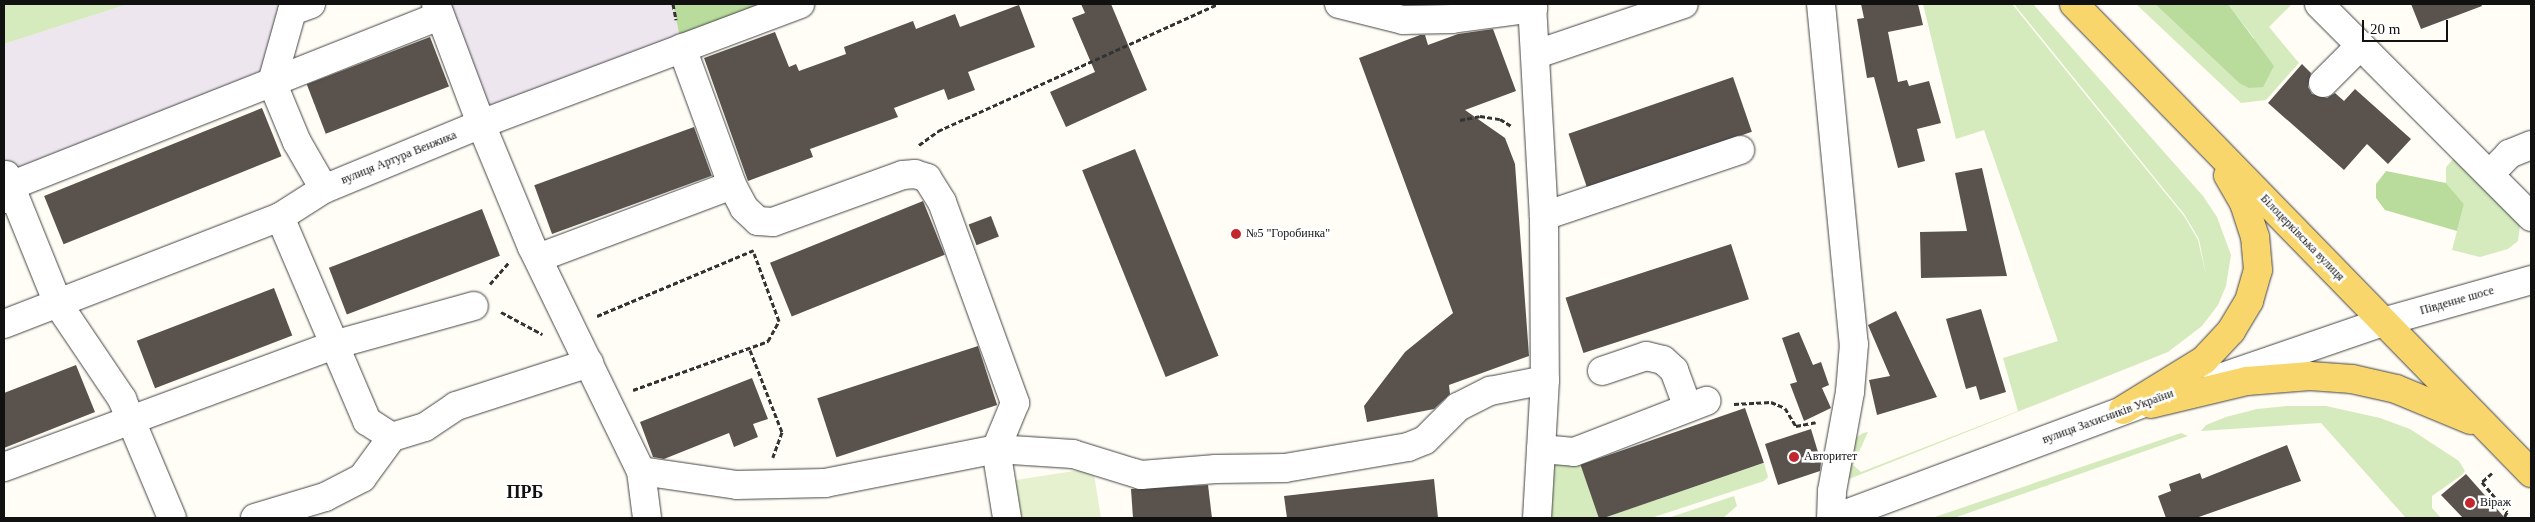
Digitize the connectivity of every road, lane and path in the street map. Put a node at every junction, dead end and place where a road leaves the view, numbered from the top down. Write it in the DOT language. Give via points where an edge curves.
graph roads {
  1 [pos="312,4"];
  2 [pos="800,4"];
  3 [pos="1218,4"];
  4 [pos="1339,4"];
  5 [pos="1684,4"];
  6 [pos="1821,4"];
  7 [pos="2074,4"];
  8 [pos="2320,4"];
  9 [pos="1533,6"];
  10 [pos="438,10"];
  11 [pos="2360,46"];
  12 [pos="682,48"];
  13 [pos="1537,54"];
  14 [pos="272,82"];
  15 [pos="2323,82"];
  16 [pos="2173,106"];
  17 [pos="1460,120"];
  18 [pos="481,124"];
  19 [pos="1542,143"];
  20 [pos="2531,145"];
  21 [pos="1740,150"];
  22 [pos="2490,174"];
  23 [pos="903,175"];
  24 [pos="6,185"];
  25 [pos="732,185"];
  26 [pos="324,189"];
  27 [pos="1544,216"];
  28 [pos="280,217"];
  29 [pos="2531,217"];
  30 [pos="758,221"];
  31 [pos="535,252"];
  32 [pos="754,252"];
  33 [pos="2531,280"];
  34 [pos="58,304"];
  35 [pos="474,306"];
  36 [pos="2383,322"];
  37 [pos="4,324"];
  38 [pos="571,327"];
  39 [pos="337,344"];
  40 [pos="750,350"];
  41 [pos="583,365"];
  42 [pos="1602,371"];
  43 [pos="1545,380"];
  44 [pos="607,399"];
  45 [pos="1697,405"];
  46 [pos="2123,410"];
  47 [pos="131,418"];
  48 [pos="1844,420"];
  49 [pos="2486,427"];
  50 [pos="392,436"];
  51 [pos="996,449"];
  52 [pos="1541,449"];
  53 [pos="4,467"];
  54 [pos="641,471"];
  55 [pos="2531,473"];
  56 [pos="753,485"];
  57 [pos="172,518"];
  58 [pos="255,518"];
  59 [pos="647,518"];
  60 [pos="1006,518"];
  61 [pos="1537,518"];
  62 [pos="1833,518"];
  1 -- 14 [label="street" via="292,10"];
  2 -- 12 [label="street, вулиця Артура Венжика"];
  3 -- 23 [label="path" via="938,131 922,142"];
  4 -- 9 [label="street" via="1403,20 1452,19"];
  5 -- 13 [label="street"];
  6 -- 48 [label="street" via="1854,344"];
  7 -- 16 [label="main road, Білоцерківська вулиця"];
  8 -- 11 [label="street"];
  9 -- 13 [label="street"];
  10 -- 14 [label="street"];
  10 -- 18 [label="street"];
  11 -- 15 [label="street"];
  11 -- 22 [label="street"];
  12 -- 18 [label="street, вулиця Артура Венжика"];
  12 -- 25 [label="street"];
  13 -- 19 [label="street"];
  14 -- 24 [label="street"];
  14 -- 26 [label="street" via="297,142"];
  16 -- 36 [label="main road, Білоцерківська вулиця"];
  16 -- 46 [label="main road" via="2221,164 2244,203 2255,236 2258,270 2249,301 2204,360"];
  17 -- 19 [label="path" via="1480,116 1500,120"];
  18 -- 26 [label="street, вулиця Артура Венжика"];
  18 -- 31 [label="street"];
  19 -- 27 [label="street"];
  20 -- 22 [label="street" via="2509,154"];
  21 -- 27 [label="street"];
  22 -- 29 [label="street"];
  23 -- 30 [label="street" via="773,222"];
  23 -- 51 [label="street" via="927,178 936,188 1015,403"];
  24 -- 34 [label="street"];
  25 -- 30 [label="street" via="744,208"];
  25 -- 31 [label="street"];
  26 -- 28 [label="street, вулиця Артура Венжика"];
  27 -- 43 [label="street"];
  28 -- 34 [label="street, вулиця Артура Венжика"];
  28 -- 39 [label="street"];
  30 -- 32 [label="path"];
  31 -- 35 [label="path" via="504,266"];
  31 -- 38 [label="street"];
  32 -- 38 [label="path"];
  32 -- 40 [label="path" via="779,321 768,341"];
  33 -- 36 [label="street, Південне шосе"];
  34 -- 37 [label="street, вулиця Артура Венжика"];
  34 -- 47 [label="street"];
  35 -- 39 [label="street"];
  35 -- 41 [label="path" via="496,309 534,328"];
  36 -- 46 [label="street, вулиця Захисників України"];
  36 -- 49 [label="main road, Білоцерківська вулиця"];
  38 -- 41 [label="street"];
  39 -- 47 [label="street"];
  39 -- 50 [label="street" via="367,421"];
  40 -- 44 [label="path"];
  40 -- 56 [label="path" via="782,432 770,464"];
  41 -- 44 [label="street"];
  41 -- 50 [label="street" via="456,406 425,427"];
  42 -- 45 [label="street" via="1646,356 1663,360 1674,370"];
  43 -- 51 [label="street" via="1490,391 1458,407 1425,440 1408,447 1285,468 1141,475 1074,454"];
  43 -- 52 [label="street"];
  44 -- 54 [label="street"];
  45 -- 48 [label="path" via="1771,402 1785,408 1796,426"];
  45 -- 52 [label="street" via="1574,452"];
  46 -- 49 [label="main road" via="2247,381 2310,376 2352,379 2396,389"];
  46 -- 62 [label="street, вулиця Захисників України"];
  47 -- 53 [label="street"];
  47 -- 57 [label="street"];
  48 -- 62 [label="street" via="1832,490"];
  49 -- 55 [label="main road, Білоцерківська вулиця"];
  50 -- 58 [label="street" via="362,478 325,497"];
  51 -- 56 [label="street" via="825,483"];
  51 -- 60 [label="street"];
  52 -- 61 [label="street"];
  54 -- 56 [label="street"];
  54 -- 59 [label="street"];
}
